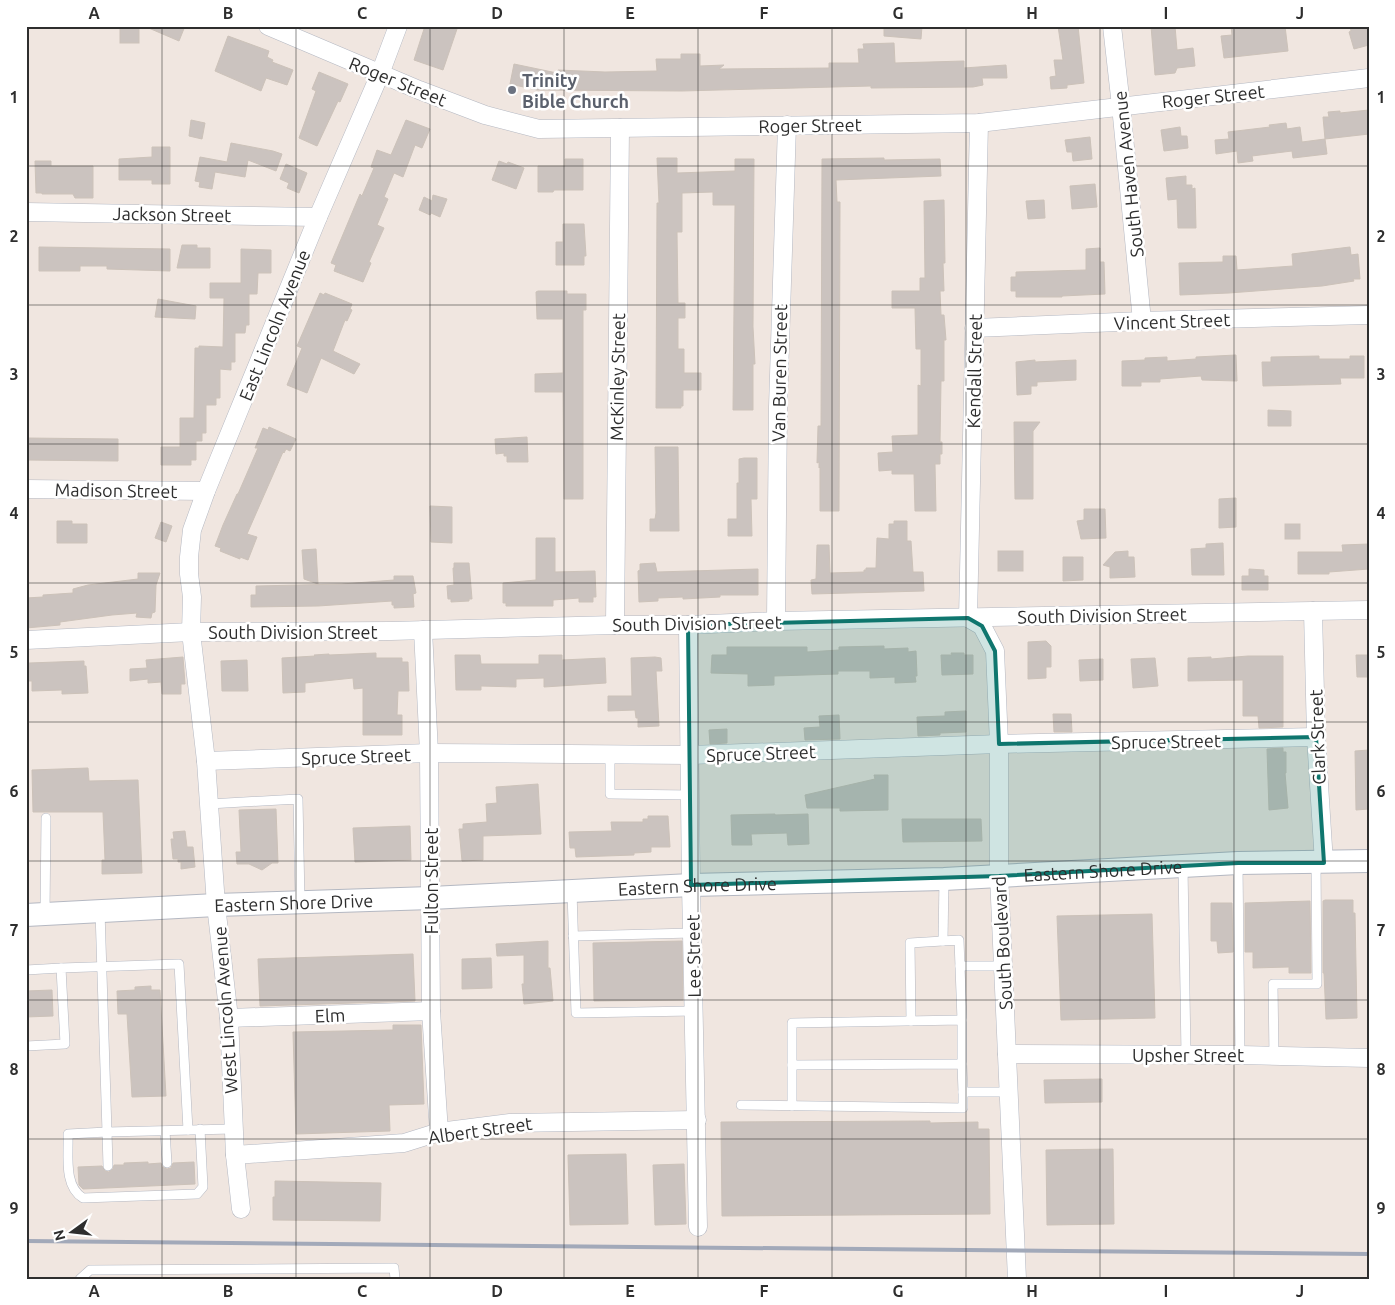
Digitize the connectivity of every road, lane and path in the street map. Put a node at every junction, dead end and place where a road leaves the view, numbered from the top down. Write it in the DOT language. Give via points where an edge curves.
graph roads {
  1 [pos="268,26"];
  2 [pos="398,26"];
  3 [pos="1112,26"];
  4 [pos="380,74"];
  5 [pos="1369,78"];
  6 [pos="1121,106"];
  7 [pos="979,123"];
  8 [pos="787,125"];
  9 [pos="620,128"];
  10 [pos="26,212"];
  11 [pos="318,217"];
  12 [pos="1369,315"];
  13 [pos="1142,321"];
  14 [pos="974,328"];
  15 [pos="26,489"];
  16 [pos="206,492"];
  17 [pos="1369,610"];
  18 [pos="1313,611"];
  19 [pos="968,618"];
  20 [pos="776,620"];
  21 [pos="615,625"];
  22 [pos="688,625"];
  23 [pos="423,630"];
  24 [pos="192,632"];
  25 [pos="26,640"];
  26 [pos="1316,737"];
  27 [pos="998,744"];
  28 [pos="430,753"];
  29 [pos="610,754"];
  30 [pos="690,755"];
  31 [pos="206,761"];
  32 [pos="690,795"];
  33 [pos="209,804"];
  34 [pos="46,818"];
  35 [pos="1369,861"];
  36 [pos="1238,863"];
  37 [pos="1320,863"];
  38 [pos="1184,866"];
  39 [pos="998,876"];
  40 [pos="944,879"];
  41 [pos="691,885"];
  42 [pos="572,891"];
  43 [pos="431,898"];
  44 [pos="300,902"];
  45 [pos="216,905"];
  46 [pos="100,911"];
  47 [pos="36,914"];
  48 [pos="692,933"];
  49 [pos="573,936"];
  50 [pos="943,941"];
  51 [pos="960,966"];
  52 [pos="1003,966"];
  53 [pos="101,967"];
  54 [pos="61,968"];
  55 [pos="26,970"];
  56 [pos="431,1011"];
  57 [pos="694,1011"];
  58 [pos="228,1018"];
  59 [pos="911,1020"];
  60 [pos="962,1020"];
  61 [pos="26,1046"];
  62 [pos="1007,1054"];
  63 [pos="1186,1055"];
  64 [pos="1240,1055"];
  65 [pos="1274,1056"];
  66 [pos="1369,1058"];
  67 [pos="962,1064"];
  68 [pos="792,1065"];
  69 [pos="963,1092"];
  70 [pos="1009,1092"];
  71 [pos="741,1105"];
  72 [pos="792,1106"];
  73 [pos="697,1120"];
  74 [pos="233,1128"];
  75 [pos="200,1129"];
  76 [pos="188,1130"];
  77 [pos="165,1131"];
  78 [pos="107,1132"];
  79 [pos="439,1132"];
  80 [pos="235,1155"];
  81 [pos="167,1163"];
  82 [pos="108,1166"];
  83 [pos="168,1185"];
  84 [pos="169,1195"];
  85 [pos="241,1209"];
  86 [pos="698,1227"];
  87 [pos="80,1279"];
  88 [pos="395,1279"];
  89 [pos="1017,1279"];
  1 -- 4 [label="street, Roger Street"];
  2 -- 4 [label="street, East Lincoln Avenue"];
  3 -- 6 [label="street, South Haven Avenue"];
  4 -- 9 [label="street, Roger Street" via="485,115 539,128"];
  4 -- 11 [label="street, East Lincoln Avenue"];
  5 -- 6 [label="street, Roger Street"];
  6 -- 7 [label="street, Roger Street"];
  6 -- 13 [label="street, South Haven Avenue"];
  7 -- 8 [label="street, Roger Street"];
  7 -- 14 [label="street, Kendall Street"];
  8 -- 9 [label="street, Roger Street"];
  8 -- 20 [label="street, Van Buren Street" via="778,407"];
  9 -- 21 [label="street, McKinley Street"];
  10 -- 11 [label="street, Jackson Street"];
  11 -- 16 [label="street, East Lincoln Avenue"];
  12 -- 13 [label="street, Vincent Street"];
  13 -- 14 [label="street, Vincent Street"];
  14 -- 19 [label="street, Kendall Street"];
  15 -- 16 [label="street, Madison Street"];
  16 -- 24 [label="street, East Lincoln Avenue" via="192,530 189,557"];
  17 -- 18 [label="street, South Division Street"];
  18 -- 19 [label="street, South Division Street"];
  18 -- 26 [label="street, Clark Street"];
  19 -- 20 [label="street, South Division Street"];
  19 -- 27 [label="street, South Boulevard" via="982,626 995,651"];
  20 -- 22 [label="street, South Division Street"];
  21 -- 22 [label="street, South Division Street"];
  21 -- 23 [label="street, South Division Street"];
  22 -- 30 [label="street, Lee Street"];
  23 -- 24 [label="street, South Division Street"];
  23 -- 28 [label="street, Fulton Street"];
  24 -- 25 [label="street, South Division Street"];
  24 -- 31 [label="street, West Lincoln Avenue"];
  26 -- 27 [label="street, Spruce Street"];
  26 -- 37 [label="street, Clark Street"];
  27 -- 30 [label="street, Spruce Street"];
  27 -- 39 [label="street, South Boulevard"];
  28 -- 29 [label="street, Spruce Street"];
  28 -- 31 [label="street, Spruce Street"];
  28 -- 43 [label="street, Fulton Street"];
  29 -- 30 [label="street, Spruce Street"];
  29 -- 32 [label="lane" via="610,794"];
  30 -- 32 [label="street, Lee Street"];
  31 -- 33 [label="street, West Lincoln Avenue"];
  32 -- 41 [label="street, Lee Street"];
  33 -- 44 [label="lane" via="298,799"];
  33 -- 45 [label="street, West Lincoln Avenue"];
  34 -- 47 [label="lane"];
  35 -- 37 [label="street, Eastern Shore Drive"];
  36 -- 37 [label="street, Eastern Shore Drive"];
  36 -- 38 [label="street, Eastern Shore Drive"];
  36 -- 64 [label="lane"];
  37 -- 65 [label="lane" via="1317,984 1273,984"];
  38 -- 39 [label="street, Eastern Shore Drive"];
  38 -- 63 [label="lane"];
  39 -- 40 [label="street, Eastern Shore Drive"];
  39 -- 52 [label="street, South Boulevard"];
  40 -- 41 [label="street, Eastern Shore Drive"];
  40 -- 50 [label="lane"];
  41 -- 42 [label="street, Eastern Shore Drive"];
  41 -- 48 [label="street, Lee Street"];
  42 -- 43 [label="street, Eastern Shore Drive"];
  42 -- 49 [label="lane"];
  43 -- 44 [label="street, Eastern Shore Drive"];
  43 -- 56 [label="street, Fulton Street"];
  44 -- 45 [label="street, Eastern Shore Drive"];
  45 -- 46 [label="street, Eastern Shore Drive"];
  45 -- 58 [label="street, West Lincoln Avenue"];
  46 -- 47 [label="street, Eastern Shore Drive"];
  46 -- 53 [label="lane"];
  48 -- 49 [label="lane"];
  48 -- 57 [label="street, Lee Street"];
  49 -- 57 [label="lane" via="576,1013"];
  50 -- 51 [label="lane" via="959,940"];
  50 -- 59 [label="lane" via="910,943"];
  51 -- 52 [label="lane"];
  51 -- 60 [label="lane"];
  52 -- 62 [label="street, South Boulevard"];
  53 -- 54 [label="lane"];
  53 -- 76 [label="lane" via="179,964"];
  53 -- 78 [label="lane"];
  54 -- 55 [label="lane"];
  54 -- 61 [label="lane" via="65,1044"];
  56 -- 58 [label="street, Elm"];
  56 -- 79 [label="street, Fulton Street"];
  57 -- 73 [label="street, Lee Street"];
  58 -- 74 [label="street, West Lincoln Avenue"];
  59 -- 60 [label="lane"];
  59 -- 68 [label="lane" via="792,1023"];
  60 -- 67 [label="lane"];
  62 -- 63 [label="street, Upsher Street"];
  62 -- 70 [label="street, South Boulevard"];
  63 -- 64 [label="street, Upsher Street"];
  64 -- 65 [label="street, Upsher Street"];
  65 -- 66 [label="street, Upsher Street"];
  67 -- 68 [label="lane"];
  67 -- 69 [label="lane"];
  68 -- 72 [label="lane"];
  69 -- 70 [label="lane"];
  69 -- 72 [label="lane" via="963,1108"];
  70 -- 89 [label="street, South Boulevard"];
  71 -- 72 [label="lane"];
  73 -- 79 [label="street, Albert Street" via="510,1123"];
  73 -- 86 [label="street, Lee Street"];
  74 -- 75 [label="lane"];
  74 -- 80 [label="street, West Lincoln Avenue"];
  75 -- 76 [label="lane"];
  75 -- 84 [label="lane" via="203,1187 197,1194"];
  76 -- 77 [label="lane"];
  77 -- 78 [label="lane"];
  77 -- 81 [label="lane"];
  78 -- 82 [label="lane"];
  78 -- 84 [label="lane" via="68,1134 70,1182 76,1193 83,1198 109,1192"];
  79 -- 80 [label="street, Albert Street" via="404,1143"];
  80 -- 85 [label="street, West Lincoln Avenue"];
  83 -- 84 [label="lane"];
  87 -- 88 [label="lane" via="90,1270 394,1268"];
}
